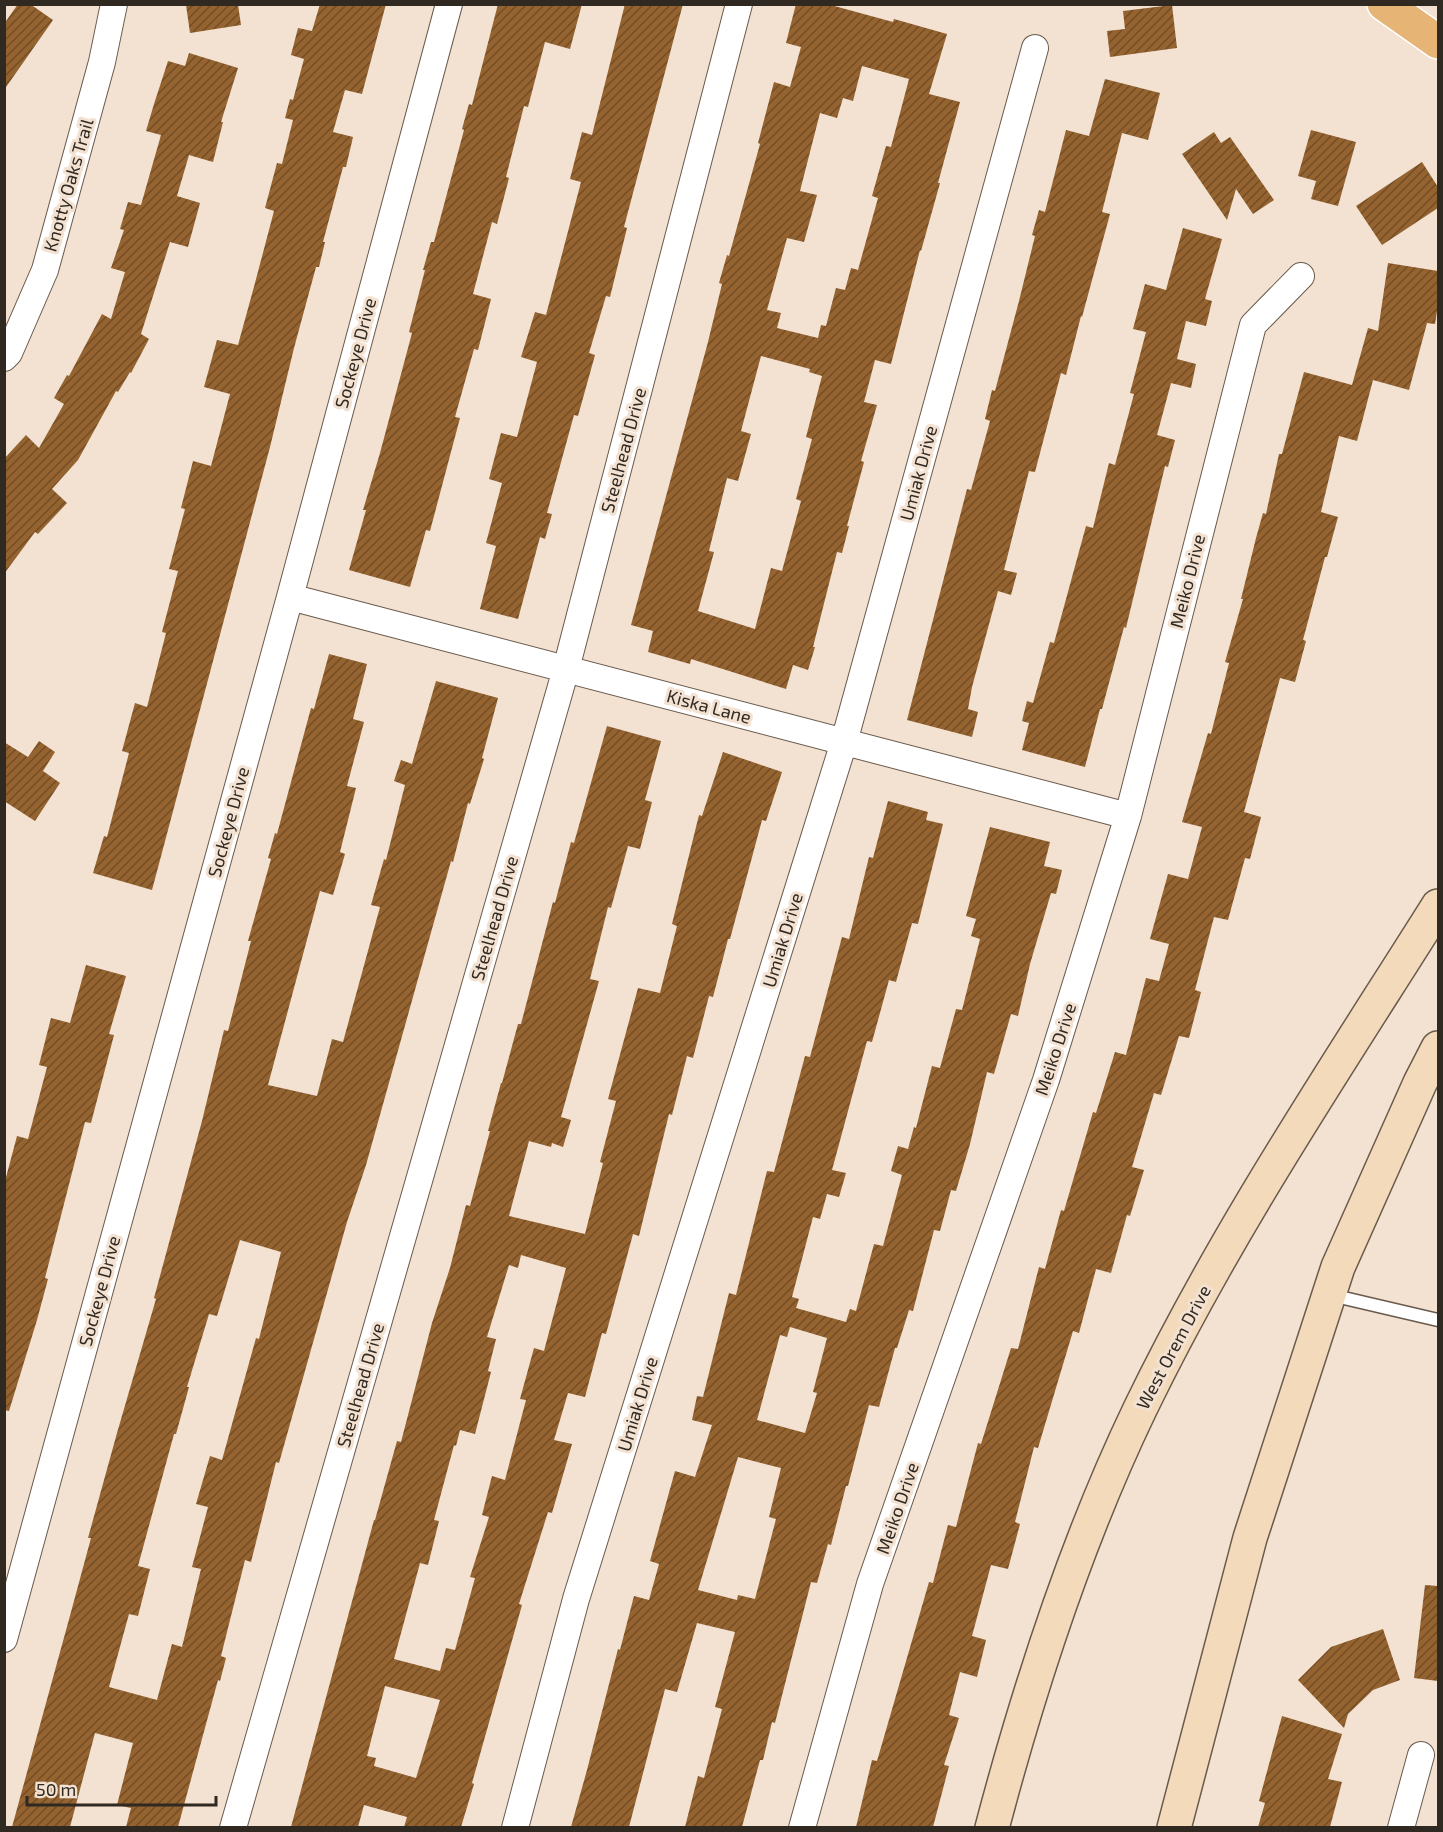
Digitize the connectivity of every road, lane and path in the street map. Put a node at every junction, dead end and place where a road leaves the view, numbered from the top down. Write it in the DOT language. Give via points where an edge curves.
graph roads {
  1 [pos="114,4"];
  2 [pos="448,4"];
  3 [pos="739,4"];
  4 [pos="1383,4"];
  5 [pos="1438,42"];
  6 [pos="1035,48"];
  7 [pos="1301,276"];
  8 [pos="4,358"];
  9 [pos="290,597"];
  10 [pos="566,669"];
  11 [pos="844,742"];
  12 [pos="1128,816"];
  13 [pos="1438,906"];
  14 [pos="1438,1048"];
  15 [pos="1329,1294"];
  16 [pos="1438,1320"];
  17 [pos="4,1639"];
  18 [pos="1421,1755"];
  19 [pos="233,1827"];
  20 [pos="515,1827"];
  21 [pos="802,1827"];
  22 [pos="992,1827"];
  23 [pos="1174,1827"];
  24 [pos="1401,1827"];
  1 -- 8 [label="street, Knotty Oaks Trail" via="45,270"];
  2 -- 9 [label="street, Sockeye Drive"];
  3 -- 10 [label="street, Steelhead Drive"];
  4 -- 5 [label="main road"];
  6 -- 11 [label="street, Umiak Drive"];
  7 -- 12 [label="street, Meiko Drive" via="1253,325"];
  9 -- 10 [label="street, Kiska Lane"];
  9 -- 17 [label="street, Sockeye Drive"];
  10 -- 11 [label="street, Kiska Lane"];
  10 -- 19 [label="street, Steelhead Drive"];
  11 -- 12 [label="street, Kiska Lane"];
  11 -- 20 [label="street, Umiak Drive" via="576,1599"];
  12 -- 21 [label="street, Meiko Drive" via="1046,1080 870,1584"];
  13 -- 22 [label="main road, West Orem Drive" via="1244,1214 1140,1409 1089,1526 1040,1658"];
  14 -- 15 [label="main road" via="1342,1256"];
  15 -- 16 [label="lane"];
  15 -- 23 [label="main road" via="1250,1538"];
  18 -- 24 [label="street"];
}
